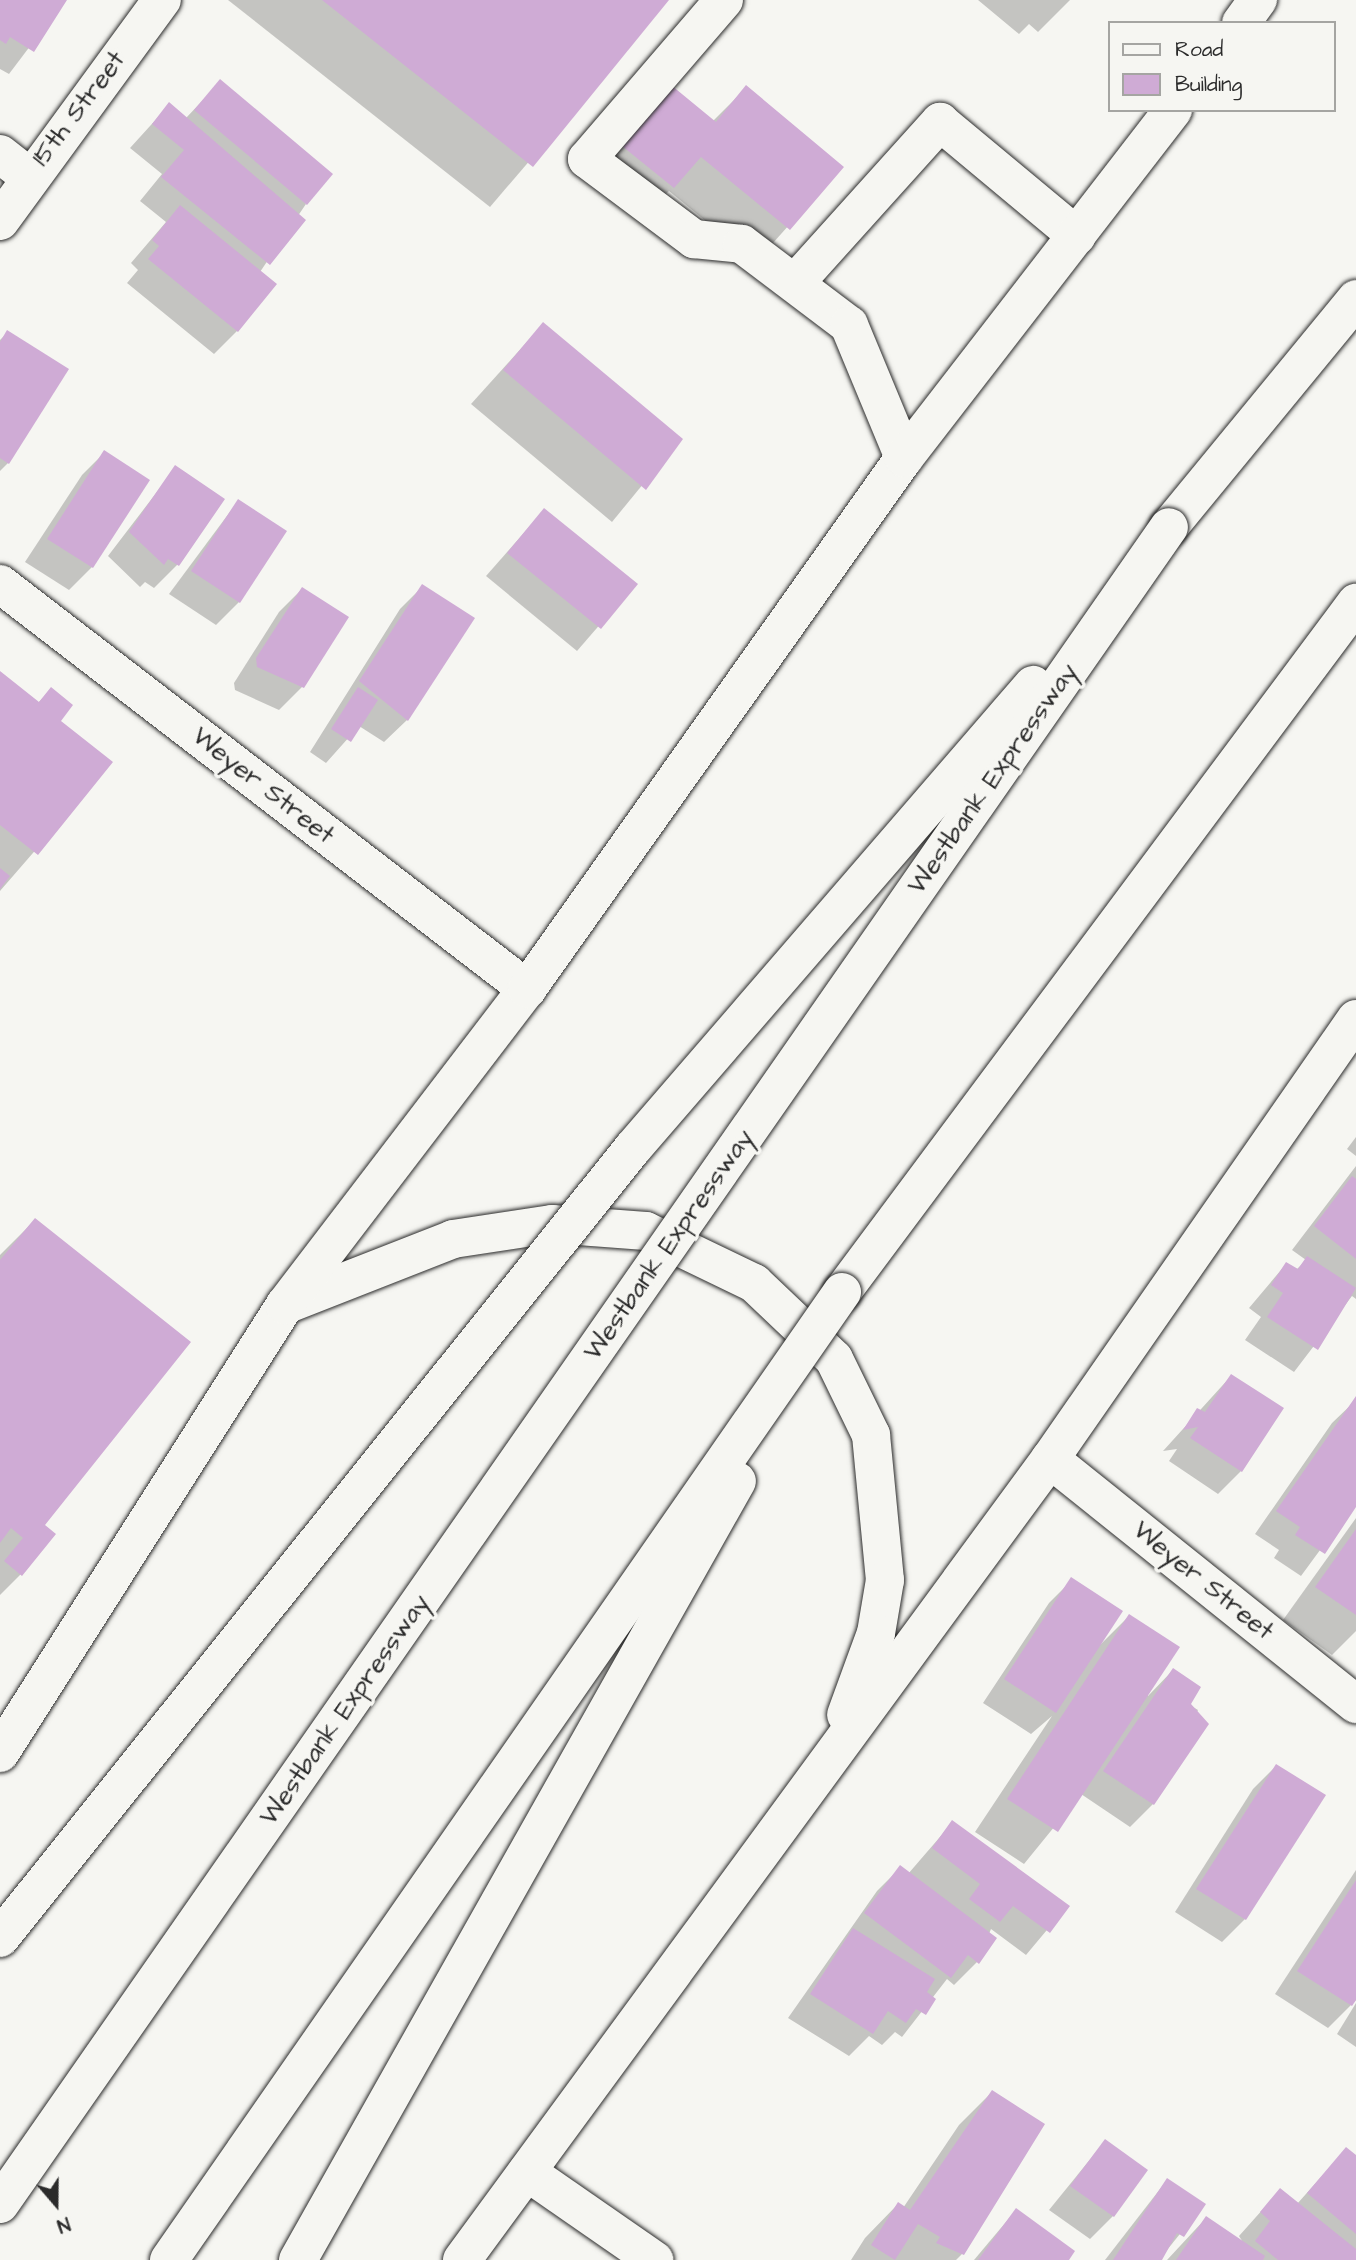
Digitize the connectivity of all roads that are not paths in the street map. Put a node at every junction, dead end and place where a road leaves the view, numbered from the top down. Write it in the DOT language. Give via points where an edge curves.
graph roads {
  1 [pos="162,0"];
  2 [pos="724,0"];
  3 [pos="1258,0"];
  4 [pos="1242,21"];
  5 [pos="1172,112"];
  6 [pos="14,165"];
  7 [pos="0,221"];
  8 [pos="1077,236"];
  9 [pos="794,284"];
  10 [pos="1356,299"];
  11 [pos="904,458"];
  12 [pos="1169,527"];
  13 [pos="0,584"];
  14 [pos="1356,603"];
  15 [pos="527,989"];
  16 [pos="1356,1019"];
  17 [pos="842,1292"];
  18 [pos="285,1305"];
  19 [pos="1050,1458"];
  20 [pos="1356,1704"];
  21 [pos="1,1750"];
  22 [pos="823,1769"];
  23 [pos="0,1938"];
  24 [pos="527,2172"];
  25 [pos="0,2204"];
  26 [pos="169,2260"];
  27 [pos="298,2260"];
  28 [pos="462,2260"];
  29 [pos="654,2260"];
  1 -- 6 [label="main road, 15th Street"];
  2 -- 9 [label="main road" via="587,159 694,239 742,244"];
  3 -- 4 [label="main road"];
  5 -- 8 [label="main road"];
  6 -- 7 [label="main road, 15th Street"];
  8 -- 9 [label="main road" via="940,122"];
  8 -- 11 [label="main road"];
  9 -- 11 [label="main road" via="849,325"];
  10 -- 12 [label="main road, Westbank Expressway"];
  11 -- 15 [label="main road"];
  12 -- 23 [label="main road, bridge" via="624,1159"];
  12 -- 25 [label="main road, Westbank Expressway, bridge"];
  13 -- 15 [label="main road, Weyer Street"];
  14 -- 17 [label="main road"];
  15 -- 18 [label="main road"];
  16 -- 19 [label="main road"];
  17 -- 26 [label="main road, bridge"];
  17 -- 27 [label="main road, bridge"];
  18 -- 21 [label="main road"];
  18 -- 22 [label="main road" via="453,1239 503,1227 600,1223 679,1243 754,1283 799,1320 856,1394 871,1435 883,1535 885,1580 876,1633"];
  19 -- 20 [label="main road, Weyer Street"];
  19 -- 22 [label="main road"];
  22 -- 24 [label="main road"];
  24 -- 28 [label="main road"];
  24 -- 29 [label="main road"];
}
